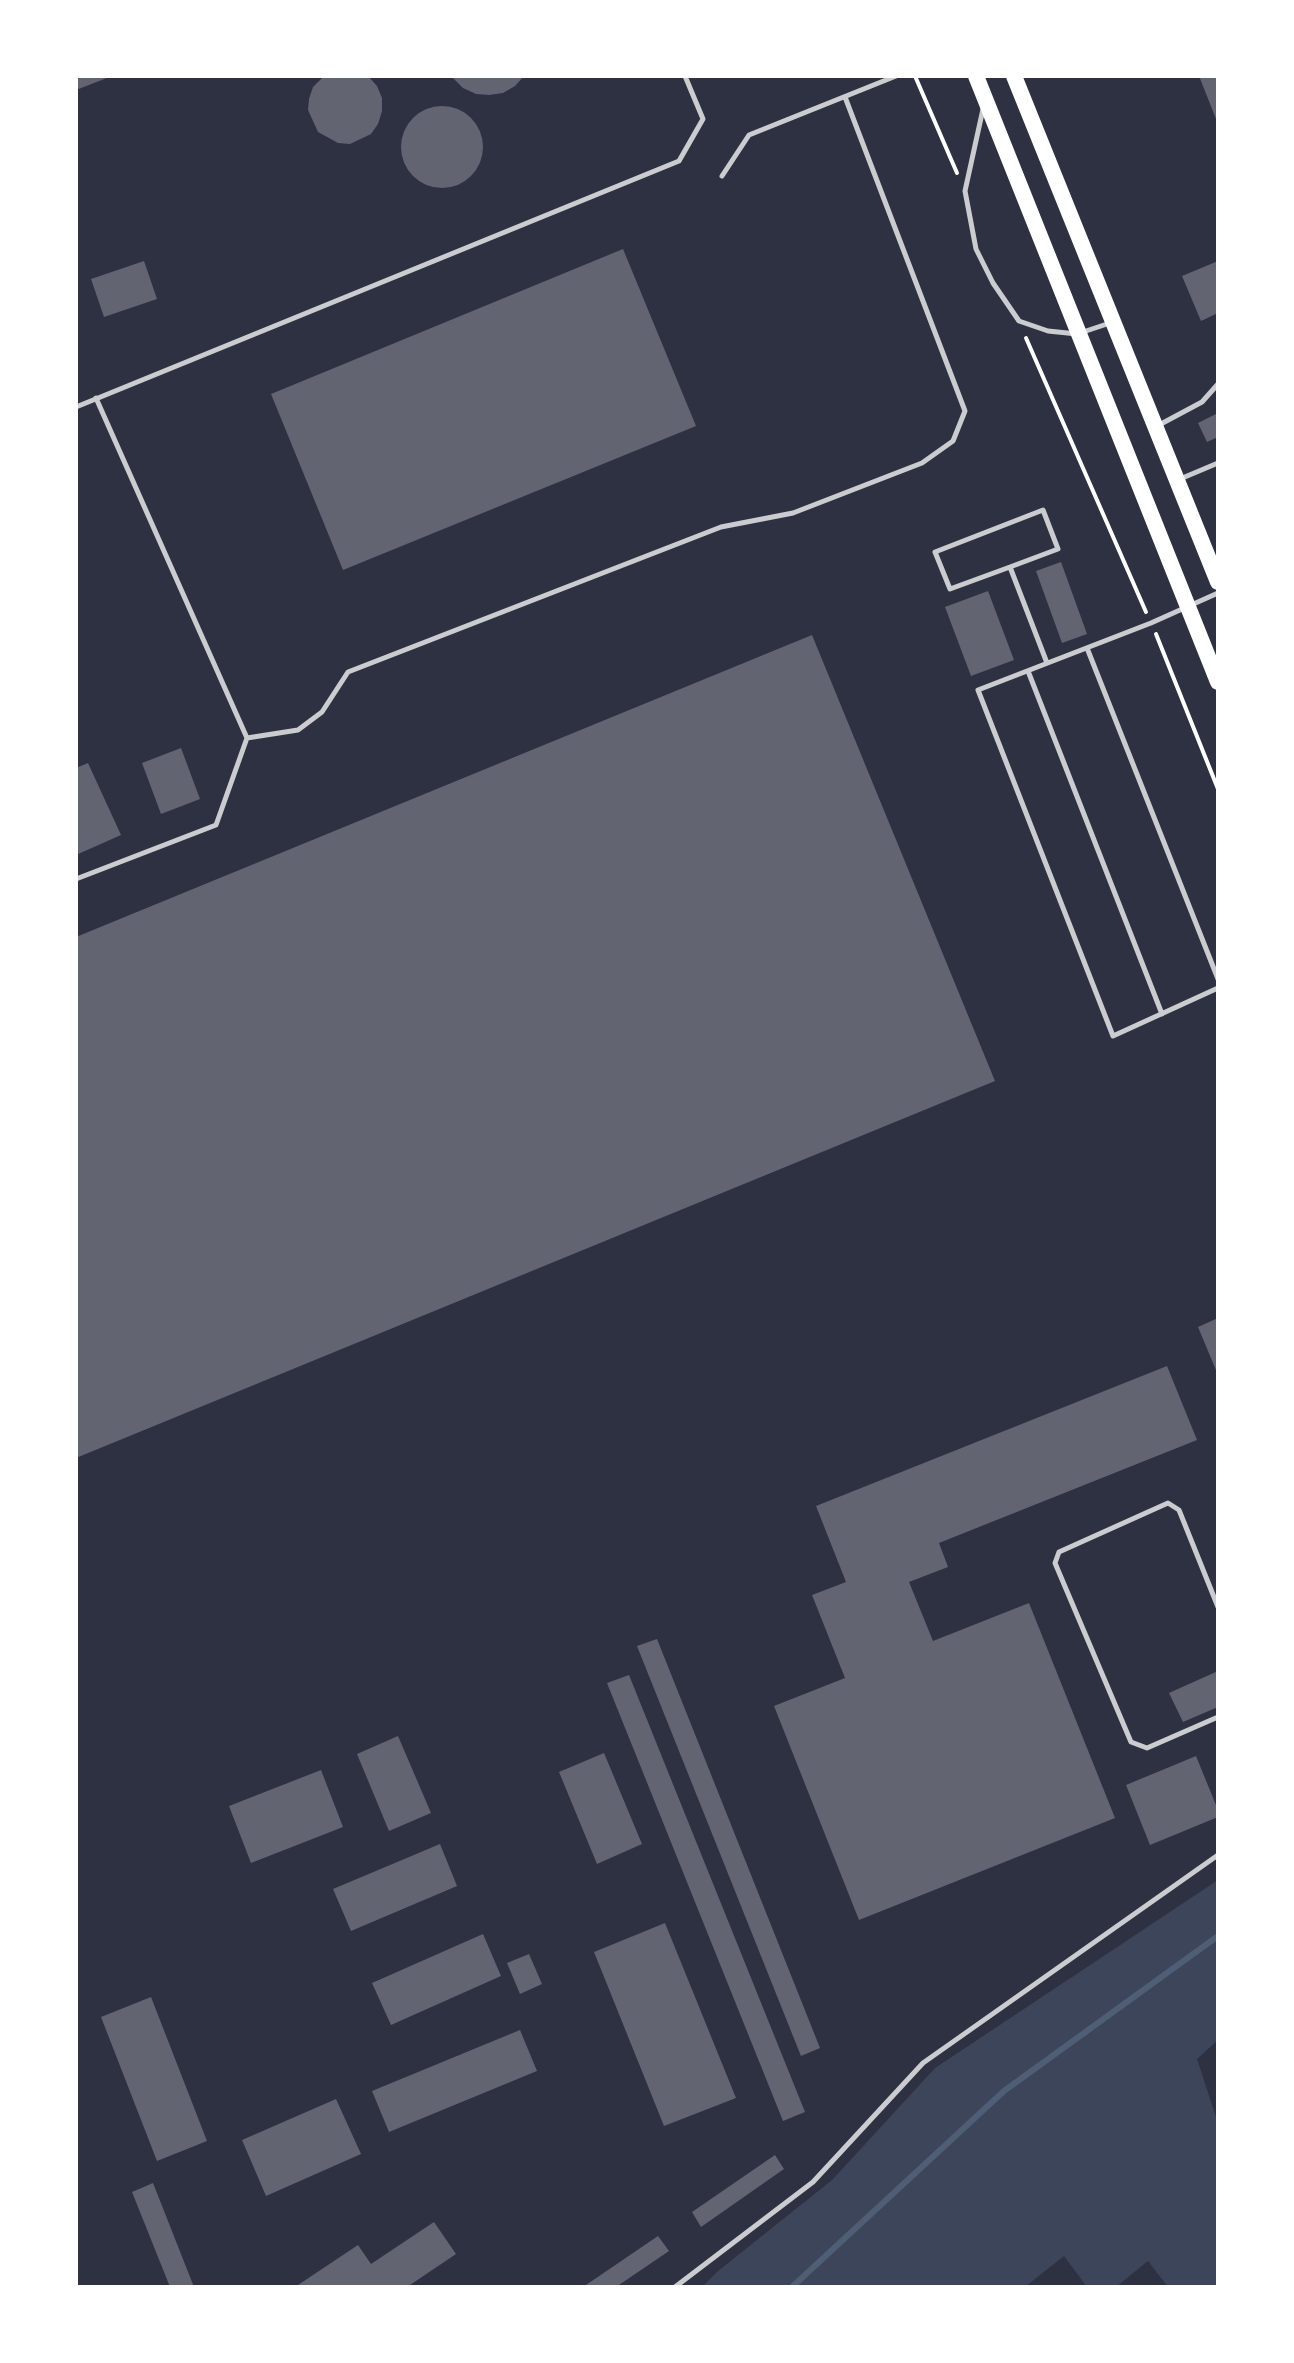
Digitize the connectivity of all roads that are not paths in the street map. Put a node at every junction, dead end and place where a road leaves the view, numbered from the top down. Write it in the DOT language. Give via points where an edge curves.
graph roads {
  1 [pos="685,76"];
  2 [pos="896,76"];
  3 [pos="976,76"];
  4 [pos="1014,76"];
  5 [pos="845,97"];
  6 [pos="985,100"];
  7 [pos="722,176"];
  8 [pos="1112,323"];
  9 [pos="1077,334"];
  10 [pos="1218,384"];
  11 [pos="96,398"];
  12 [pos="76,407"];
  13 [pos="1154,427"];
  14 [pos="1218,463"];
  15 [pos="1176,481"];
  16 [pos="1010,567"];
  17 [pos="1218,582"];
  18 [pos="1218,593"];
  19 [pos="1188,606"];
  20 [pos="1087,648"];
  21 [pos="1047,663"];
  22 [pos="1028,671"];
  23 [pos="1218,682"];
  24 [pos="247,738"];
  25 [pos="76,879"];
  26 [pos="1218,979"];
  27 [pos="1218,988"];
  28 [pos="1162,1014"];
  29 [pos="1218,1607"];
  30 [pos="1218,1717"];
  31 [pos="1218,1855"];
  32 [pos="675,2287"];
  1 -- 11 [label="lane" via="703,119 679,161"];
  2 -- 5 [label="lane"];
  3 -- 6 [label="main road"];
  4 -- 8 [label="main road"];
  5 -- 7 [label="lane" via="749,135"];
  5 -- 24 [label="lane" via="965,411 953,441 922,463 793,513 721,527 348,672 322,712 298,730"];
  6 -- 9 [label="main road"];
  6 -- 9 [label="lane" via="965,191 976,249 1019,321"];
  8 -- 9 [label="lane"];
  8 -- 13 [label="main road"];
  9 -- 19 [label="main road"];
  10 -- 13 [label="lane" via="1202,402"];
  11 -- 12 [label="lane"];
  11 -- 24 [label="lane"];
  13 -- 15 [label="main road"];
  14 -- 15 [label="lane"];
  15 -- 17 [label="main road"];
  16 -- 16 [label="lane" via="950,589 935,552 1043,510 1058,549"];
  16 -- 21 [label="lane"];
  18 -- 19 [label="lane"];
  19 -- 20 [label="lane"];
  19 -- 23 [label="main road"];
  20 -- 21 [label="lane"];
  20 -- 26 [label="lane"];
  21 -- 22 [label="lane"];
  22 -- 28 [label="lane"];
  22 -- 28 [label="lane" via="978,690 1113,1036"];
  24 -- 25 [label="lane" via="216,825"];
  27 -- 28 [label="lane"];
  29 -- 30 [label="lane" via="1179,1510 1168,1503 1059,1552 1055,1563 1131,1742 1147,1748"];
  31 -- 32 [label="lane" via="923,2063 813,2182"];
}
